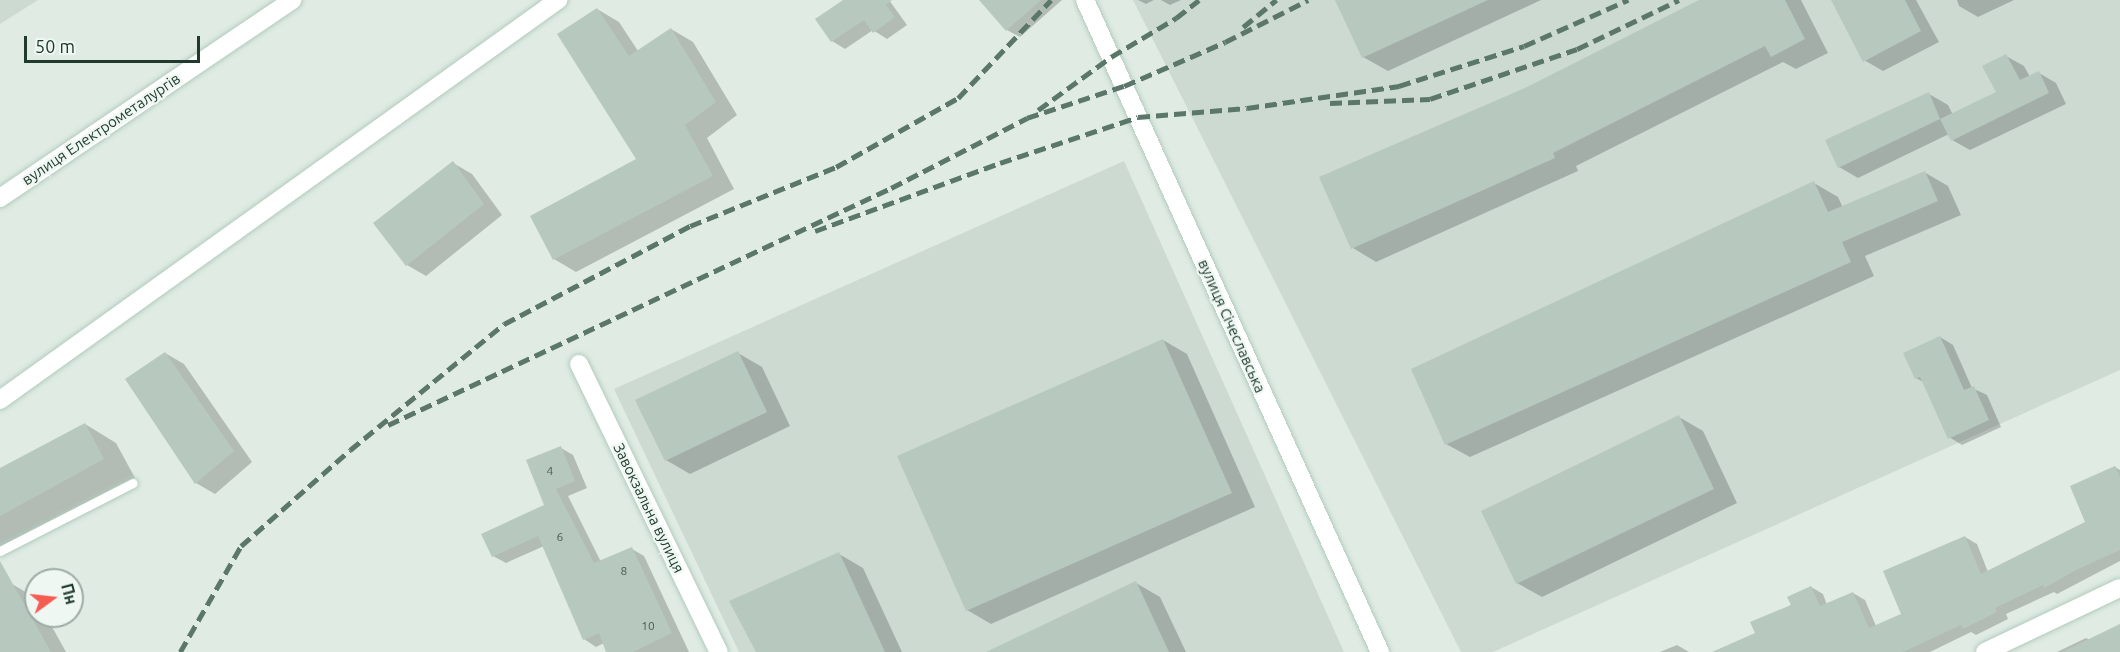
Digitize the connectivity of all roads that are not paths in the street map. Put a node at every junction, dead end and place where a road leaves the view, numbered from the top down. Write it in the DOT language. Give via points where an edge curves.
graph roads {
  1 [pos="292,0"];
  2 [pos="558,0"];
  3 [pos="1085,0"];
  4 [pos="0,198"];
  5 [pos="579,364"];
  6 [pos="0,400"];
  7 [pos="133,483"];
  8 [pos="0,551"];
  9 [pos="2120,588"];
  10 [pos="719,652"];
  11 [pos="1380,652"];
  12 [pos="1985,652"];
  1 -- 4 [label="street, вулиця Електрометалургів"];
  2 -- 6 [label="street"];
  3 -- 11 [label="street, вулиця Січеславська"];
  5 -- 10 [label="street, Завокзальна вулиця"];
  7 -- 8 [label="lane"];
  9 -- 12 [label="street"];
}
